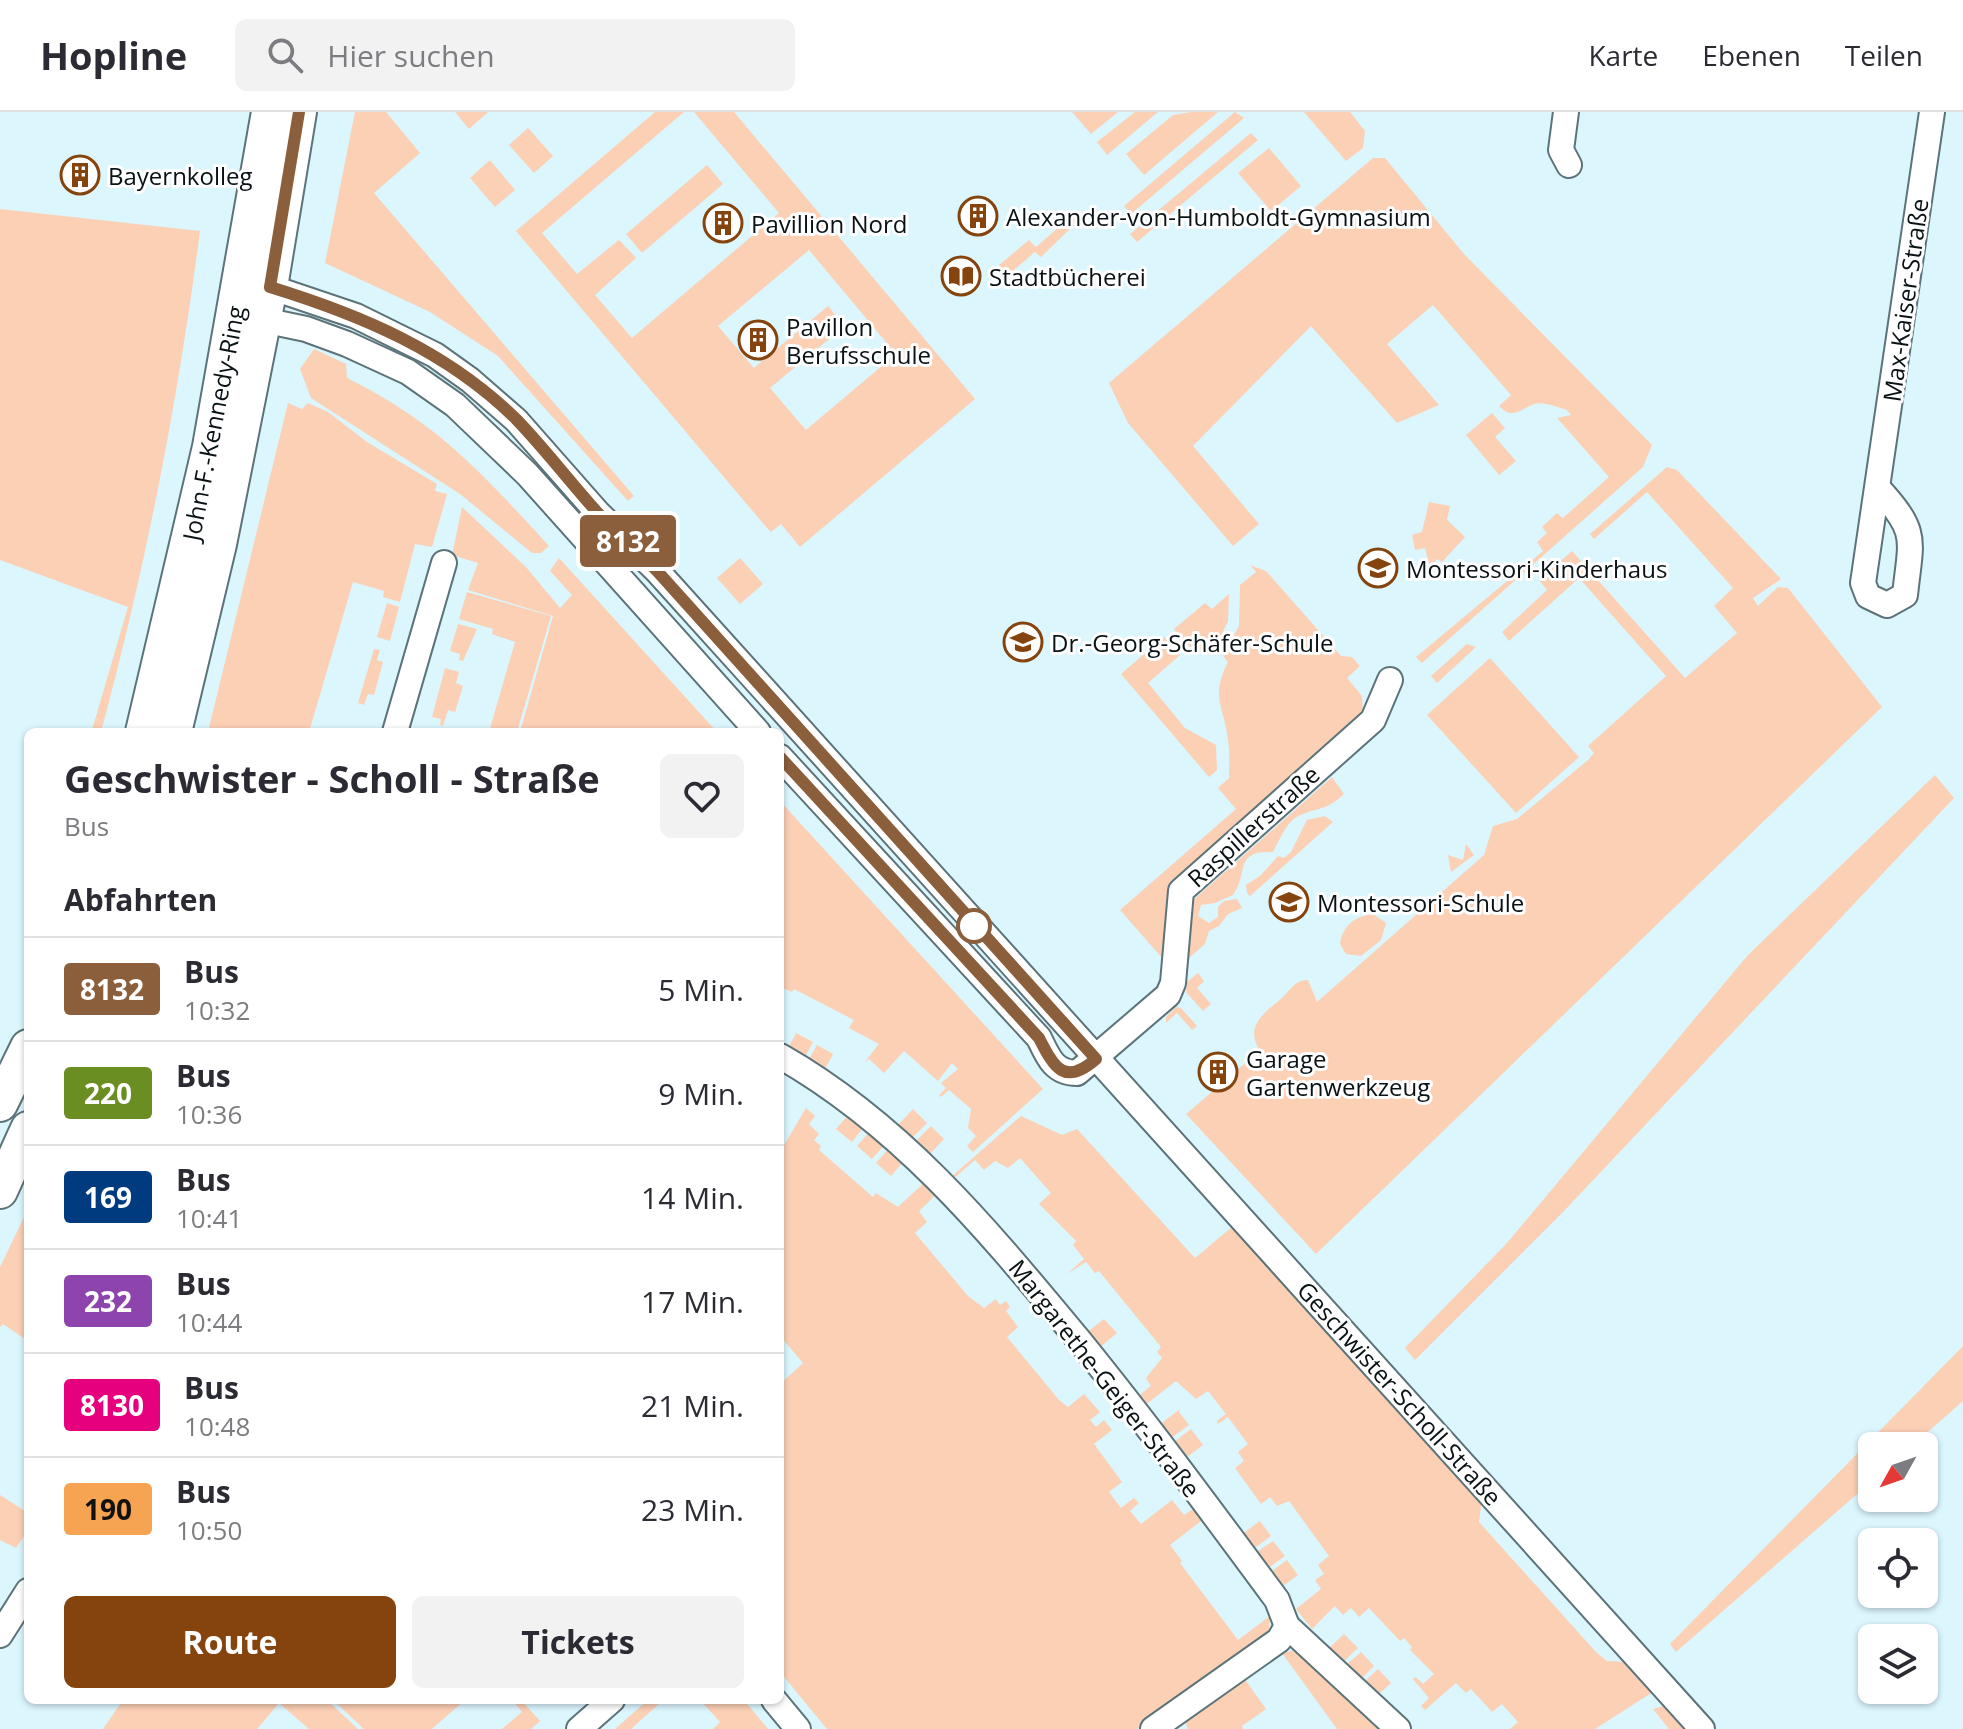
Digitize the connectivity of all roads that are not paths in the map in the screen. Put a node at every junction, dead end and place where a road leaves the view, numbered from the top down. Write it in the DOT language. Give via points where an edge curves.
graph roads {
  1 [pos="269,112"];
  2 [pos="299,112"];
  3 [pos="1566,112"];
  4 [pos="1932,112"];
  5 [pos="1569,165"];
  6 [pos="270,287"];
  7 [pos="250,310"];
  8 [pos="1878,488"];
  9 [pos="636,548"];
  10 [pos="606,562"];
  11 [pos="444,563"];
  12 [pos="1390,680"];
  13 [pos="144,728"];
  14 [pos="175,728"];
  15 [pos="396,728"];
  16 [pos="754,728"];
  17 [pos="784,761"];
  18 [pos="784,1058"];
  19 [pos="24,1059"];
  20 [pos="1096,1059"];
  21 [pos="13,1092"];
  22 [pos="24,1138"];
  23 [pos="0,1191"];
  24 [pos="24,1597"];
  25 [pos="1287,1626"];
  26 [pos="0,1635"];
  27 [pos="607,1704"];
  28 [pos="777,1704"];
  29 [pos="579,1729"];
  30 [pos="798,1729"];
  31 [pos="1153,1729"];
  32 [pos="1398,1729"];
  33 [pos="1702,1729"];
  1 -- 7 [label="main road, John-F.-Kennedy-Ring"];
  2 -- 6 [label="main road, John-F.-Kennedy-Ring"];
  3 -- 5 [label="street" via="1561,150"];
  4 -- 8 [label="street, Max-Kaiser-Straße"];
  6 -- 7 [label="main road, John-F.-Kennedy-Ring"];
  6 -- 9 [label="street, Geschwister-Scholl-Straße" via="384,328 458,371 516,420"];
  7 -- 10 [label="street" via="408,372 455,405 527,474"];
  7 -- 13 [label="main road, John-F.-Kennedy-Ring" via="204,475"];
  7 -- 14 [label="main road, John-F.-Kennedy-Ring" via="219,544"];
  9 -- 10 [label="street"];
  9 -- 20 [label="street, Geschwister-Scholl-Straße"];
  10 -- 16 [label="street"];
  11 -- 15 [label="street"];
  12 -- 20 [label="street, Raspillerstraße" via="1373,720 1181,891 1168,995"];
  17 -- 20 [label="street" via="1039,1038 1054,1065 1077,1073"];
  18 -- 25 [label="street, Margarethe-Geiger-Straße" via="889,1131 998,1243 1211,1510 1277,1600"];
  19 -- 21 [label="main road"];
  20 -- 33 [label="street, Geschwister-Scholl-Straße"];
  22 -- 23 [label="main road"];
  24 -- 26 [label="street"];
  25 -- 31 [label="street" via="1279,1640"];
  25 -- 32 [label="street, Margarethe-Geiger-Straße"];
  27 -- 29 [label="street"];
  28 -- 30 [label="street"];
}
